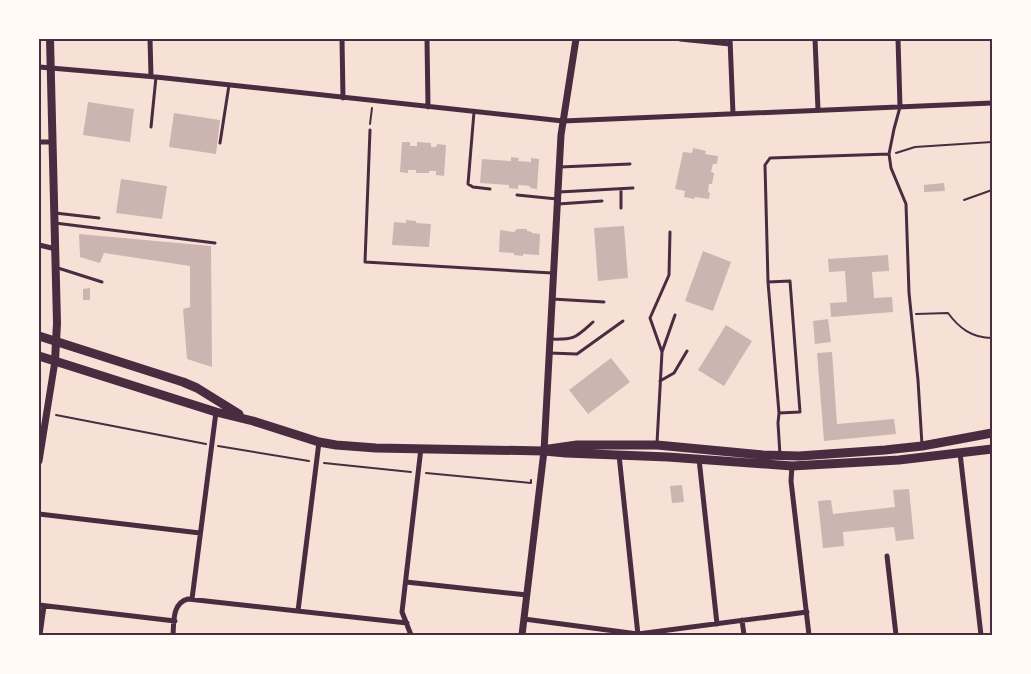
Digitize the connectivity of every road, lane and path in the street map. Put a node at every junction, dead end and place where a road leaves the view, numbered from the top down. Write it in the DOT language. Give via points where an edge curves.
graph roads {
  1 [pos="50,39"];
  2 [pos="150,39"];
  3 [pos="342,39"];
  4 [pos="428,39"];
  5 [pos="576,39"];
  6 [pos="680,39"];
  7 [pos="815,39"];
  8 [pos="898,39"];
  9 [pos="730,41"];
  10 [pos="50,67"];
  11 [pos="39,68"];
  12 [pos="154,76"];
  13 [pos="229,85"];
  14 [pos="343,98"];
  15 [pos="372,101"];
  16 [pos="992,103"];
  17 [pos="428,107"];
  18 [pos="900,107"];
  19 [pos="818,110"];
  20 [pos="474,112"];
  21 [pos="733,114"];
  22 [pos="563,121"];
  23 [pos="151,127"];
  24 [pos="370,130"];
  25 [pos="39,142"];
  26 [pos="52,142"];
  27 [pos="220,142"];
  28 [pos="992,142"];
  29 [pos="889,154"];
  30 [pos="630,164"];
  31 [pos="560,167"];
  32 [pos="633,188"];
  33 [pos="490,189"];
  34 [pos="621,189"];
  35 [pos="992,190"];
  36 [pos="517,195"];
  37 [pos="558,198"];
  38 [pos="964,200"];
  39 [pos="602,201"];
  40 [pos="621,208"];
  41 [pos="54,214"];
  42 [pos="99,218"];
  43 [pos="55,223"];
  44 [pos="670,232"];
  45 [pos="215,243"];
  46 [pos="39,245"];
  47 [pos="56,249"];
  48 [pos="56,267"];
  49 [pos="554,273"];
  50 [pos="102,282"];
  51 [pos="768,282"];
  52 [pos="552,299"];
  53 [pos="604,302"];
  54 [pos="911,314"];
  55 [pos="675,315"];
  56 [pos="623,321"];
  57 [pos="593,322"];
  58 [pos="39,336"];
  59 [pos="992,338"];
  60 [pos="550,339"];
  61 [pos="57,341"];
  62 [pos="688,351"];
  63 [pos="662,352"];
  64 [pos="549,353"];
  65 [pos="39,356"];
  66 [pos="55,361"];
  67 [pos="660,382"];
  68 [pos="216,412"];
  69 [pos="778,413"];
  70 [pos="252,421"];
  71 [pos="992,433"];
  72 [pos="319,442"];
  73 [pos="656,445"];
  74 [pos="922,446"];
  75 [pos="421,448"];
  76 [pos="992,449"];
  77 [pos="544,451"];
  78 [pos="960,453"];
  79 [pos="619,454"];
  80 [pos="780,456"];
  81 [pos="699,459"];
  82 [pos="39,461"];
  83 [pos="792,466"];
  84 [pos="39,514"];
  85 [pos="200,533"];
  86 [pos="887,556"];
  87 [pos="406,582"];
  88 [pos="527,595"];
  89 [pos="192,599"];
  90 [pos="41,605"];
  91 [pos="298,611"];
  92 [pos="806,612"];
  93 [pos="524,619"];
  94 [pos="742,620"];
  95 [pos="174,621"];
  96 [pos="407,623"];
  97 [pos="717,624"];
  98 [pos="40,635"];
  99 [pos="173,635"];
  100 [pos="411,635"];
  101 [pos="522,635"];
  102 [pos="638,635"];
  103 [pos="744,635"];
  104 [pos="809,635"];
  105 [pos="896,635"];
  106 [pos="980,635"];
  1 -- 10 [label="main road"];
  2 -- 12 [label="street"];
  3 -- 14 [label="street"];
  4 -- 17 [label="street"];
  5 -- 22 [label="street"];
  6 -- 9 [label="street"];
  7 -- 19 [label="street"];
  8 -- 18 [label="street"];
  9 -- 21 [label="street"];
  10 -- 11 [label="street"];
  10 -- 12 [label="street"];
  10 -- 26 [label="main road"];
  12 -- 13 [label="street"];
  12 -- 23 [label="lane"];
  13 -- 14 [label="street"];
  13 -- 27 [label="lane"];
  14 -- 15 [label="street"];
  15 -- 17 [label="street"];
  15 -- 24 [label="path"];
  16 -- 18 [label="street"];
  17 -- 20 [label="street"];
  18 -- 19 [label="street"];
  18 -- 29 [label="lane"];
  19 -- 21 [label="street"];
  20 -- 22 [label="street"];
  20 -- 33 [label="lane" via="468,184"];
  21 -- 22 [label="street"];
  22 -- 31 [label="street"];
  24 -- 49 [label="lane" via="365,262"];
  25 -- 26 [label="street"];
  26 -- 41 [label="main road"];
  28 -- 29 [label="path" via="915,147"];
  29 -- 51 [label="lane" via="770,158 765,165"];
  29 -- 54 [label="lane" via="891,168 906,204"];
  30 -- 31 [label="lane"];
  31 -- 37 [label="street"];
  32 -- 34 [label="lane"];
  34 -- 37 [label="lane"];
  34 -- 40 [label="lane"];
  35 -- 38 [label="path"];
  36 -- 37 [label="lane"];
  37 -- 39 [label="lane"];
  37 -- 49 [label="street"];
  41 -- 42 [label="lane"];
  41 -- 43 [label="main road"];
  43 -- 45 [label="lane"];
  43 -- 47 [label="main road"];
  44 -- 63 [label="lane" via="668,275 650,318"];
  46 -- 47 [label="street"];
  47 -- 48 [label="main road"];
  48 -- 50 [label="lane"];
  48 -- 61 [label="main road"];
  49 -- 52 [label="street"];
  51 -- 69 [label="lane"];
  51 -- 69 [label="lane" via="790,281 798,384 800,412"];
  52 -- 53 [label="lane"];
  52 -- 60 [label="street"];
  54 -- 59 [label="path" via="948,313 958,326 975,335"];
  54 -- 74 [label="lane"];
  55 -- 63 [label="lane"];
  56 -- 64 [label="lane" via="577,354"];
  57 -- 60 [label="lane" via="568,340"];
  58 -- 61 [label="main road"];
  60 -- 64 [label="street"];
  61 -- 66 [label="main road"];
  61 -- 70 [label="main road" via="183,382"];
  62 -- 67 [label="lane" via="674,373"];
  63 -- 67 [label="lane"];
  64 -- 77 [label="street"];
  65 -- 66 [label="main road"];
  66 -- 68 [label="main road"];
  66 -- 82 [label="street"];
  67 -- 73 [label="lane"];
  68 -- 70 [label="main road"];
  68 -- 85 [label="street"];
  69 -- 80 [label="lane"];
  70 -- 72 [label="main road"];
  71 -- 74 [label="main road"];
  72 -- 75 [label="main road" via="352,447"];
  72 -- 91 [label="street"];
  73 -- 77 [label="main road" via="577,445"];
  73 -- 80 [label="main road"];
  74 -- 80 [label="main road"];
  75 -- 77 [label="main road"];
  75 -- 87 [label="street"];
  76 -- 78 [label="main road"];
  77 -- 79 [label="main road"];
  77 -- 88 [label="street"];
  78 -- 83 [label="main road"];
  78 -- 106 [label="street"];
  79 -- 81 [label="main road"];
  79 -- 102 [label="street"];
  81 -- 83 [label="main road"];
  81 -- 97 [label="street"];
  83 -- 92 [label="street"];
  84 -- 85 [label="street"];
  85 -- 89 [label="street"];
  86 -- 105 [label="street"];
  87 -- 88 [label="street"];
  87 -- 96 [label="street" via="402,612"];
  88 -- 93 [label="street"];
  89 -- 91 [label="street"];
  89 -- 95 [label="street" via="181,601"];
  90 -- 95 [label="street"];
  90 -- 98 [label="street"];
  91 -- 96 [label="street"];
  92 -- 94 [label="street"];
  92 -- 104 [label="street"];
  93 -- 101 [label="street"];
  93 -- 102 [label="street"];
  94 -- 97 [label="street"];
  94 -- 103 [label="street"];
  95 -- 99 [label="street"];
  96 -- 100 [label="street"];
  97 -- 102 [label="street"];
}
